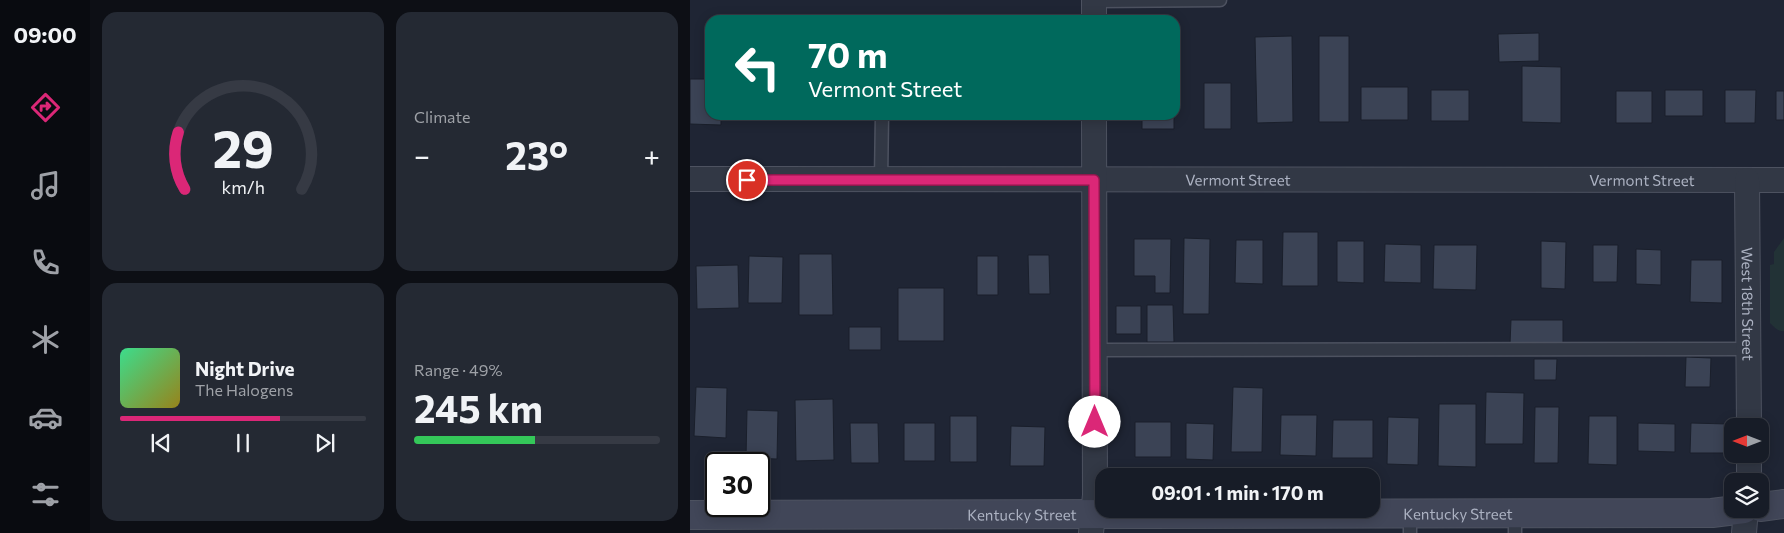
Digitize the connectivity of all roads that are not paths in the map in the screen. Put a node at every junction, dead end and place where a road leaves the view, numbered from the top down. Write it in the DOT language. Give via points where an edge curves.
graph roads {
  1 [pos="1094,0"];
  2 [pos="1220,0"];
  3 [pos="1094,15"];
  4 [pos="882,120"];
  5 [pos="1094,120"];
  6 [pos="690,179"];
  7 [pos="881,180"];
  8 [pos="1094,180"];
  9 [pos="1747,180"];
  10 [pos="1784,180"];
  11 [pos="1748,349"];
  12 [pos="1094,350"];
  13 [pos="1749,418"];
  14 [pos="1784,504"];
  15 [pos="1769,506"];
  16 [pos="1724,512"];
  17 [pos="690,515"];
  18 [pos="1745,518"];
  19 [pos="1410,523"];
  20 [pos="1515,523"];
  21 [pos="1092,524"];
  22 [pos="1744,533"];
  1 -- 2 [label="lane"];
  1 -- 3 [label="street"];
  4 -- 7 [label="lane"];
  5 -- 8 [label="street"];
  6 -- 7 [label="street, Vermont Street"];
  7 -- 8 [label="street, Vermont Street"];
  8 -- 9 [label="street, Vermont Street"];
  8 -- 12 [label="street"];
  9 -- 10 [label="street, Vermont Street"];
  9 -- 11 [label="street, West 18th Street"];
  11 -- 12 [label="lane"];
  11 -- 13 [label="street, West 18th Street"];
  12 -- 21 [label="street" via="1095,495"];
  14 -- 15 [label="main road"];
  16 -- 20 [label="main road, Kentucky Street"];
  17 -- 21 [label="main road, Kentucky Street"];
  18 -- 22 [label="street"];
  19 -- 20 [label="main road, Kentucky Street"];
  19 -- 21 [label="main road, Kentucky Street"];
}
